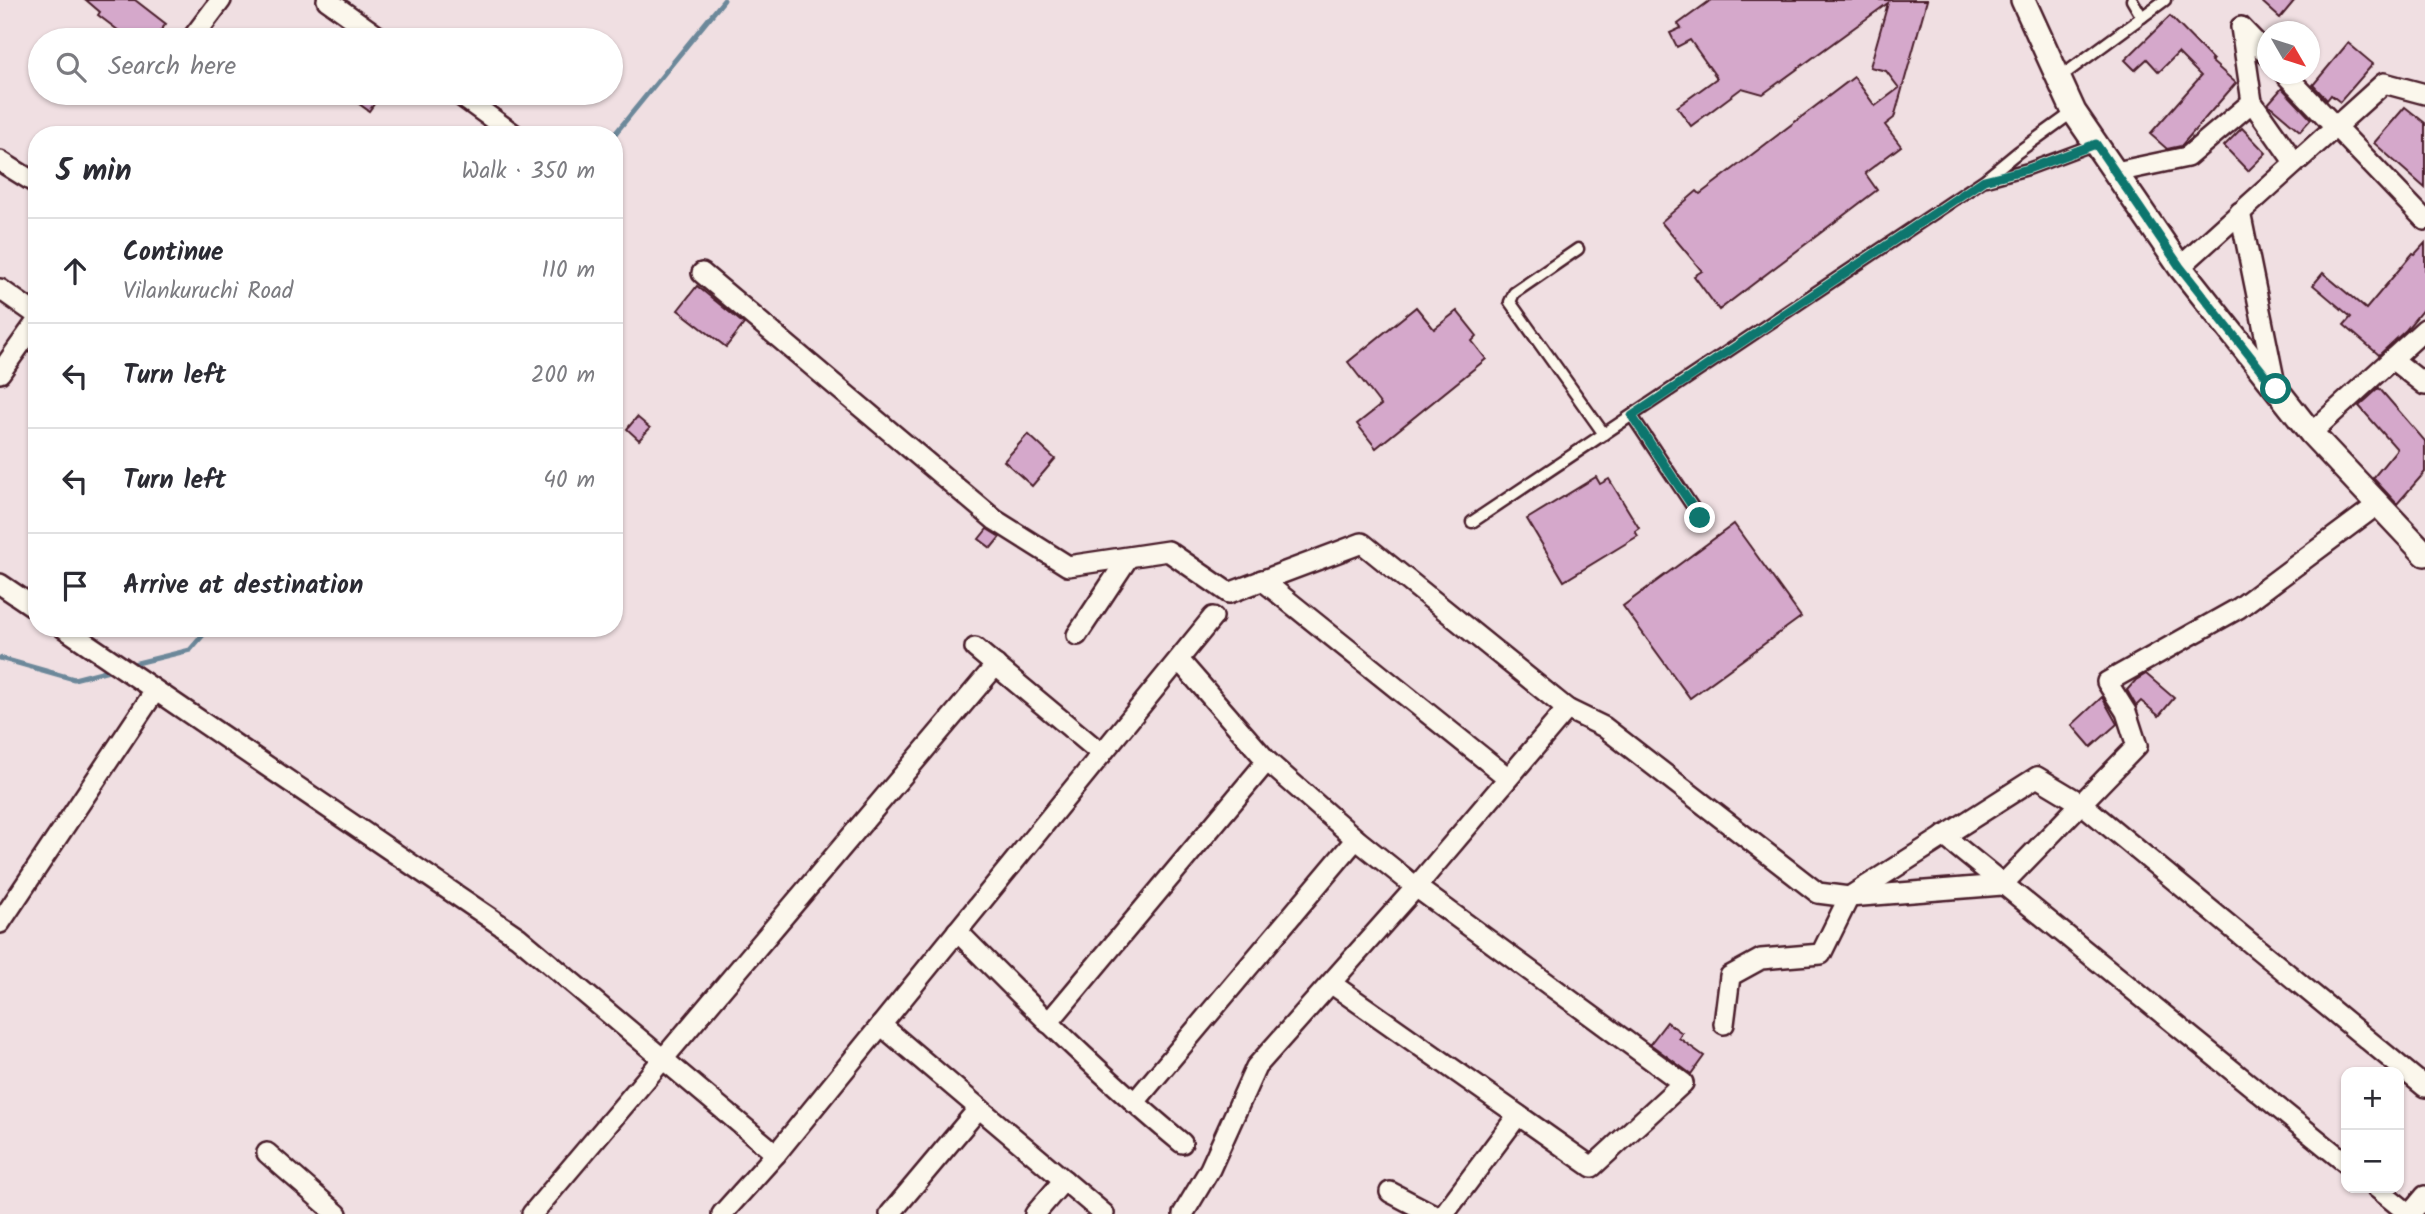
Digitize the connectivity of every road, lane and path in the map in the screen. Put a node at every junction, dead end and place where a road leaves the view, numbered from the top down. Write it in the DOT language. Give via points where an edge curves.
graph roads {
  1 [pos="222,0"];
  2 [pos="327,0"];
  3 [pos="2023,0"];
  4 [pos="2132,0"];
  5 [pos="2165,0"];
  6 [pos="2142,17"];
  7 [pos="200,28"];
  8 [pos="366,28"];
  9 [pos="2257,44"];
  10 [pos="2058,78"];
  11 [pos="2295,84"];
  12 [pos="2425,93"];
  13 [pos="2252,102"];
  14 [pos="474,105"];
  15 [pos="2074,112"];
  16 [pos="503,126"];
  17 [pos="2336,127"];
  18 [pos="2096,144"];
  19 [pos="0,161"];
  20 [pos="2295,163"];
  21 [pos="2116,172"];
  22 [pos="28,178"];
  23 [pos="1984,180"];
  24 [pos="2240,212"];
  25 [pos="2425,220"];
  26 [pos="1578,249"];
  27 [pos="2180,267"];
  28 [pos="702,273"];
  29 [pos="0,289"];
  30 [pos="28,309"];
  31 [pos="2425,329"];
  32 [pos="28,334"];
  33 [pos="2392,359"];
  34 [pos="0,373"];
  35 [pos="2425,385"];
  36 [pos="2276,389"];
  37 [pos="1632,416"];
  38 [pos="2311,433"];
  39 [pos="1604,434"];
  40 [pos="2377,505"];
  41 [pos="1700,518"];
  42 [pos="1472,522"];
  43 [pos="2425,554"];
  44 [pos="1128,558"];
  45 [pos="1262,580"];
  46 [pos="0,584"];
  47 [pos="28,603"];
  48 [pos="1213,617"];
  49 [pos="1077,635"];
  50 [pos="77,637"];
  51 [pos="975,648"];
  52 [pos="1179,660"];
  53 [pos="996,665"];
  54 [pos="155,691"];
  55 [pos="1566,709"];
  56 [pos="1102,754"];
  57 [pos="1267,761"];
  58 [pos="1507,777"];
  59 [pos="2082,804"];
  60 [pos="1944,836"];
  61 [pos="1356,839"];
  62 [pos="2002,885"];
  63 [pos="1416,887"];
  64 [pos="1849,897"];
  65 [pos="0,923"];
  66 [pos="957,931"];
  67 [pos="1332,984"];
  68 [pos="1048,1023"];
  69 [pos="1724,1024"];
  70 [pos="881,1025"];
  71 [pos="663,1059"];
  72 [pos="2425,1087"];
  73 [pos="1134,1103"];
  74 [pos="979,1108"];
  75 [pos="1518,1115"];
  76 [pos="1182,1143"];
  77 [pos="267,1153"];
  78 [pos="776,1154"];
  79 [pos="2341,1159"];
  80 [pos="1064,1180"];
  81 [pos="1390,1192"];
  82 [pos="2383,1193"];
  83 [pos="2425,1196"];
  84 [pos="337,1214"];
  85 [pos="532,1214"];
  86 [pos="722,1214"];
  87 [pos="890,1214"];
  88 [pos="1035,1214"];
  89 [pos="1104,1214"];
  90 [pos="1183,1214"];
  91 [pos="1432,1214"];
  92 [pos="1444,1214"];
  93 [pos="2410,1214"];
  1 -- 7 [label="street"];
  2 -- 8 [label="street"];
  3 -- 10 [label="street"];
  4 -- 6 [label="lane"];
  5 -- 6 [label="lane"];
  6 -- 10 [label="lane"];
  9 -- 13 [label="street" via="2241,27"];
  10 -- 15 [label="street"];
  11 -- 17 [label="street"];
  12 -- 17 [label="street" via="2384,83"];
  13 -- 20 [label="street"];
  13 -- 21 [label="street" via="2187,157"];
  14 -- 16 [label="street"];
  15 -- 18 [label="street"];
  15 -- 23 [label="lane"];
  17 -- 20 [label="street"];
  17 -- 25 [label="street"];
  18 -- 21 [label="street"];
  18 -- 23 [label="lane"];
  19 -- 22 [label="street"];
  20 -- 24 [label="street"];
  21 -- 27 [label="street"];
  23 -- 37 [label="lane"];
  24 -- 27 [label="street"];
  24 -- 36 [label="street"];
  26 -- 39 [label="lane" via="1514,293 1510,302"];
  27 -- 36 [label="street"];
  28 -- 44 [label="street" via="995,520 1069,566"];
  29 -- 30 [label="street"];
  31 -- 33 [label="street"];
  32 -- 34 [label="street"];
  33 -- 35 [label="street"];
  33 -- 38 [label="street"];
  36 -- 38 [label="street"];
  37 -- 39 [label="lane"];
  37 -- 41 [label="lane"];
  38 -- 40 [label="street"];
  39 -- 42 [label="lane"];
  40 -- 43 [label="street"];
  40 -- 59 [label="street" via="2239,608 2107,681 2126,712 2137,746"];
  44 -- 45 [label="street" via="1168,551 1229,593"];
  44 -- 49 [label="street"];
  45 -- 55 [label="street" via="1362,543"];
  45 -- 58 [label="street"];
  46 -- 47 [label="street"];
  48 -- 52 [label="street"];
  50 -- 54 [label="street"];
  51 -- 53 [label="street"];
  52 -- 56 [label="street"];
  52 -- 57 [label="street"];
  53 -- 56 [label="street"];
  53 -- 71 [label="street"];
  54 -- 65 [label="street"];
  54 -- 71 [label="street" via="518,936"];
  55 -- 58 [label="street"];
  55 -- 64 [label="street" via="1604,727 1818,893"];
  56 -- 66 [label="street"];
  57 -- 61 [label="street"];
  57 -- 68 [label="street"];
  58 -- 63 [label="street"];
  59 -- 60 [label="street" via="2037,776"];
  59 -- 62 [label="street"];
  59 -- 72 [label="street"];
  60 -- 62 [label="street"];
  60 -- 64 [label="street"];
  61 -- 63 [label="street"];
  61 -- 73 [label="street"];
  62 -- 64 [label="street"];
  62 -- 79 [label="street"];
  63 -- 67 [label="street"];
  63 -- 75 [label="street" via="1683,1083 1592,1167"];
  64 -- 69 [label="street" via="1821,954 1761,959 1730,976"];
  66 -- 68 [label="street"];
  66 -- 70 [label="street"];
  67 -- 75 [label="street"];
  67 -- 90 [label="street" via="1256,1067 1210,1168"];
  68 -- 73 [label="street"];
  70 -- 74 [label="street"];
  70 -- 78 [label="street"];
  71 -- 78 [label="street"];
  71 -- 85 [label="street"];
  73 -- 76 [label="street"];
  74 -- 80 [label="street"];
  74 -- 87 [label="street"];
  75 -- 92 [label="street"];
  77 -- 84 [label="street"];
  78 -- 86 [label="street"];
  80 -- 88 [label="street"];
  80 -- 89 [label="street"];
  81 -- 91 [label="street"];
  82 -- 93 [label="street"];
  83 -- 93 [label="street"];
}
